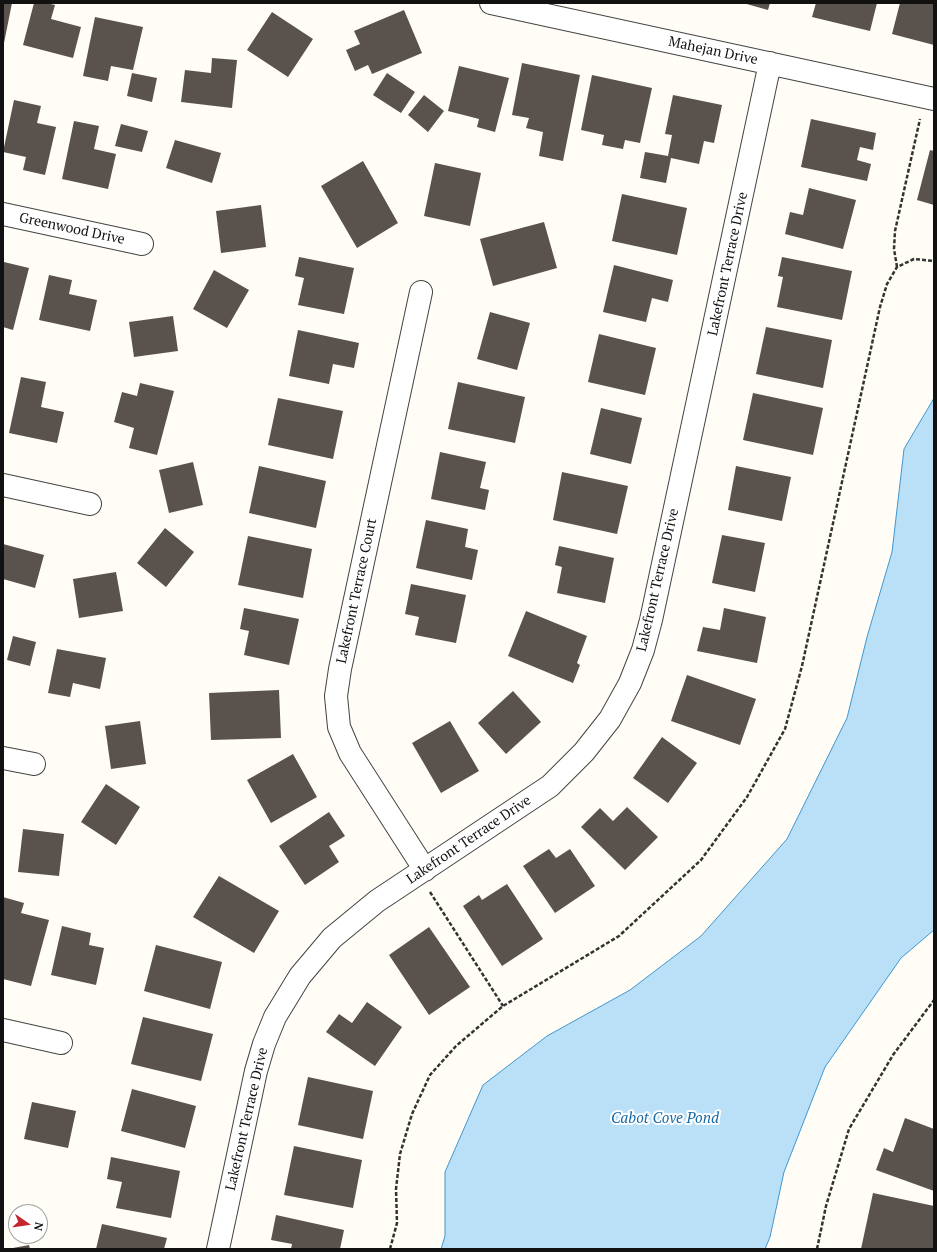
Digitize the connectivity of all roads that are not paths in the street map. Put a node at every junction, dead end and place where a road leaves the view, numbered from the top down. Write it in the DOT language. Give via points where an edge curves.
graph roads {
  1 [pos="491,3"];
  2 [pos="770,63"];
  3 [pos="928,107"];
  4 [pos="3,214"];
  5 [pos="142,244"];
  6 [pos="421,292"];
  7 [pos="3,485"];
  8 [pos="90,504"];
  9 [pos="3,758"];
  10 [pos="34,764"];
  11 [pos="425,870"];
  12 [pos="3,1030"];
  13 [pos="61,1043"];
  14 [pos="218,1249"];
  1 -- 2 [label="street, Mahejan Drive"];
  2 -- 3 [label="street, Mahejan Drive"];
  2 -- 11 [label="street, Lakefront Terrace Drive" via="651,620 630,683 610,719 584,752 550,786"];
  4 -- 5 [label="street, Greenwood Drive"];
  6 -- 11 [label="street, Lakefront Terrace Court" via="336,696 339,727 350,753"];
  7 -- 8 [label="street"];
  9 -- 10 [label="street"];
  11 -- 14 [label="street, Lakefront Terrace Drive" via="377,901 332,938 300,976 284,1001 264,1044 256,1071"];
  12 -- 13 [label="street"];
}
